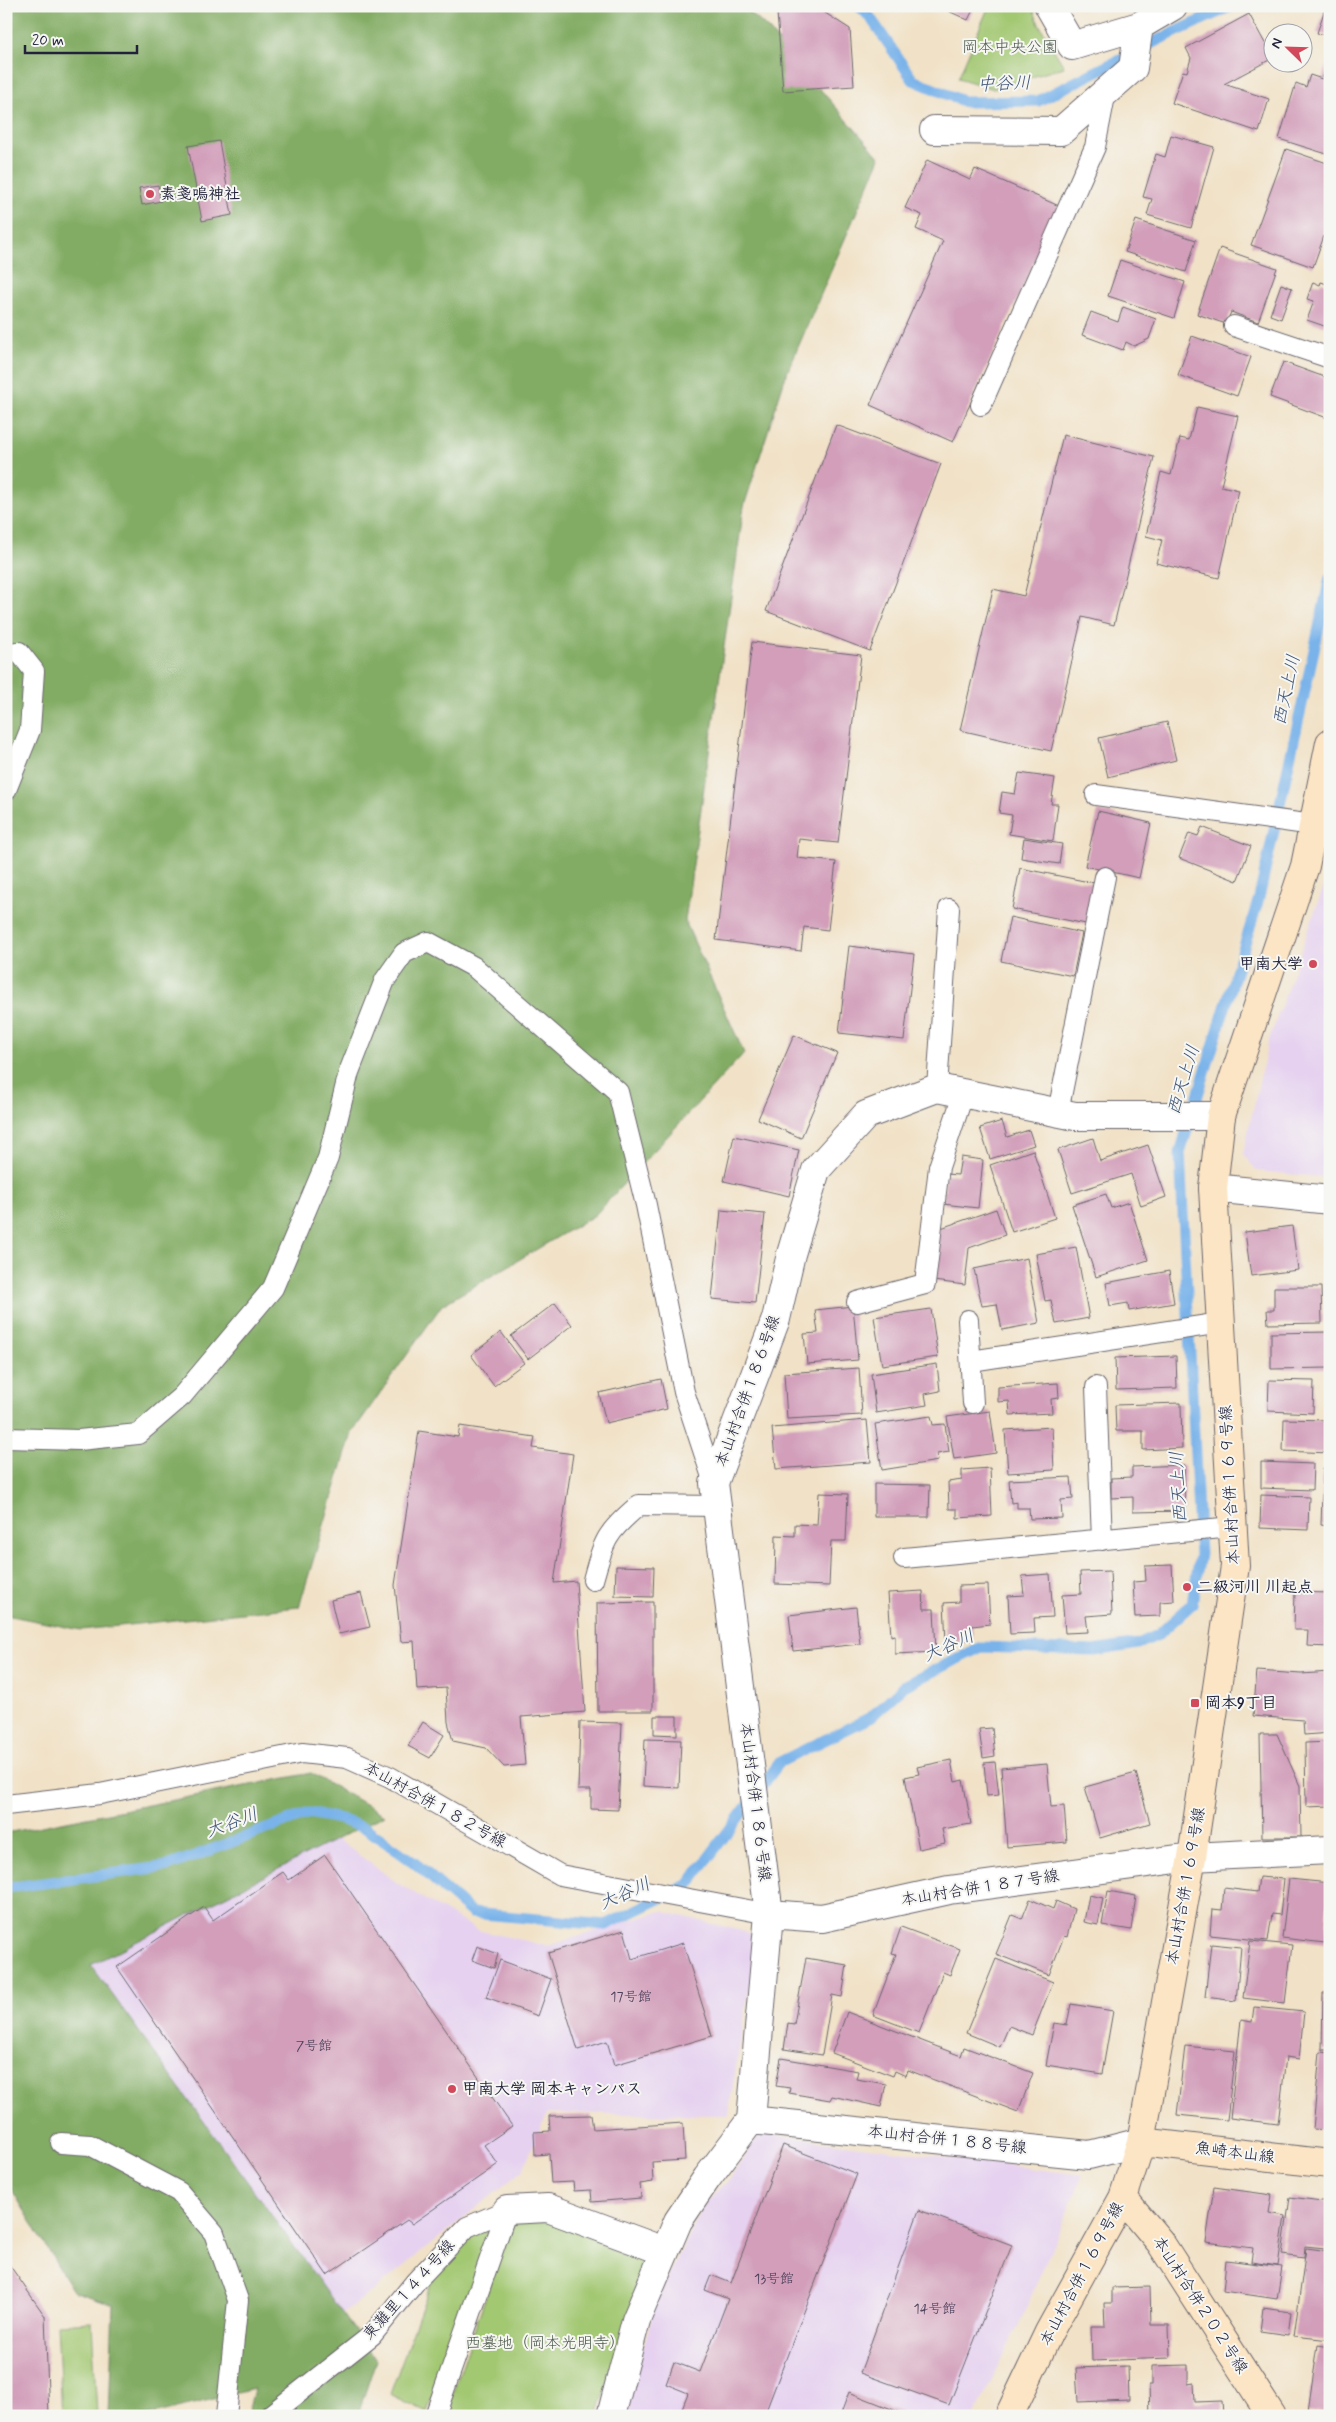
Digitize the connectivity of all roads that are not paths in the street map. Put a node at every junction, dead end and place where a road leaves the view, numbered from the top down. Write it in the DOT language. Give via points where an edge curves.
graph roads {
  1 [pos="1049,6"];
  2 [pos="1173,6"];
  3 [pos="1139,26"];
  4 [pos="1106,91"];
  5 [pos="934,130"];
  6 [pos="1234,326"];
  7 [pos="1330,358"];
  8 [pos="981,405"];
  9 [pos="6,653"];
  10 [pos="1330,743"];
  11 [pos="6,790"];
  12 [pos="1096,795"];
  13 [pos="1313,825"];
  14 [pos="1105,877"];
  15 [pos="949,909"];
  16 [pos="937,1088"];
  17 [pos="964,1092"];
  18 [pos="1058,1112"];
  19 [pos="1221,1116"];
  20 [pos="1213,1188"];
  21 [pos="1330,1200"];
  22 [pos="857,1302"];
  23 [pos="968,1320"];
  24 [pos="1221,1323"];
  25 [pos="971,1361"];
  26 [pos="1096,1386"];
  27 [pos="973,1403"];
  28 [pos="6,1438"];
  29 [pos="716,1494"];
  30 [pos="1233,1527"];
  31 [pos="1102,1540"];
  32 [pos="904,1558"];
  33 [pos="593,1580"];
  34 [pos="6,1805"];
  35 [pos="1330,1850"];
  36 [pos="1192,1857"];
  37 [pos="769,1914"];
  38 [pos="751,2120"];
  39 [pos="1141,2142"];
  40 [pos="61,2144"];
  41 [pos="1330,2164"];
  42 [pos="1123,2198"];
  43 [pos="507,2210"];
  44 [pos="664,2251"];
  45 [pos="226,2416"];
  46 [pos="269,2416"];
  47 [pos="435,2416"];
  48 [pos="611,2416"];
  49 [pos="1009,2416"];
  50 [pos="1272,2416"];
  1 -- 3 [label="street" via="1072,46"];
  2 -- 3 [label="street"];
  3 -- 4 [label="street" via="1133,68"];
  4 -- 5 [label="street" via="1061,131"];
  4 -- 8 [label="lane" via="1095,147"];
  6 -- 7 [label="lane"];
  9 -- 11 [label="lane" via="20,652 34,671 30,730"];
  10 -- 13 [label="street, 本山村合併１６９号線"];
  12 -- 13 [label="lane"];
  13 -- 19 [label="street, 本山村合併１６９号線" via="1305,866"];
  14 -- 18 [label="lane"];
  15 -- 16 [label="lane"];
  16 -- 17 [label="street"];
  16 -- 29 [label="street, 本山村合併１８６号線" via="866,1115 816,1170 776,1319"];
  17 -- 18 [label="street"];
  17 -- 22 [label="lane" via="939,1167 925,1284"];
  18 -- 19 [label="street" via="1075,1116"];
  19 -- 20 [label="street, 本山村合併１６９号線"];
  20 -- 21 [label="street"];
  20 -- 24 [label="street, 本山村合併１６９号線"];
  23 -- 25 [label="lane"];
  24 -- 25 [label="lane"];
  24 -- 30 [label="street, 本山村合併１６９号線"];
  25 -- 27 [label="lane"];
  26 -- 31 [label="lane"];
  28 -- 29 [label="lane" via="79,1440 138,1434 188,1389 273,1288 328,1158 349,1072 385,980 404,953 428,942 474,967 618,1092 646,1205 684,1392"];
  29 -- 33 [label="lane" via="639,1505 617,1523 603,1543"];
  29 -- 37 [label="street, 本山村合併１８６号線"];
  30 -- 31 [label="lane"];
  30 -- 36 [label="street, 本山村合併１６９号線" via="1235,1566"];
  31 -- 32 [label="lane"];
  34 -- 37 [label="lane, 本山村合併１８２号線" via="100,1794 302,1753 347,1758 390,1776 560,1875"];
  35 -- 36 [label="street, 本山村合併１８７号線"];
  36 -- 37 [label="street, 本山村合併１８７号線" via="949,1890 822,1918"];
  36 -- 39 [label="street, 本山村合併１６９号線"];
  37 -- 38 [label="street, 本山村合併１８６号線"];
  38 -- 39 [label="street, 本山村合併１８８号線" via="1089,2155"];
  38 -- 44 [label="street" via="682,2214"];
  39 -- 41 [label="street, 魚崎本山線"];
  39 -- 42 [label="street, 本山村合併１６９号線"];
  40 -- 45 [label="lane" via="90,2145 179,2192 214,2233 238,2300"];
  42 -- 49 [label="street, 本山村合併１６９号線" via="1049,2332"];
  42 -- 50 [label="street, 本山村合併２０２号線" via="1160,2242"];
  43 -- 44 [label="street" via="548,2208"];
  43 -- 46 [label="lane, 東灘里１４４号線" via="467,2227 416,2281 372,2336"];
  43 -- 47 [label="lane"];
  44 -- 48 [label="street" via="636,2320"];
}
